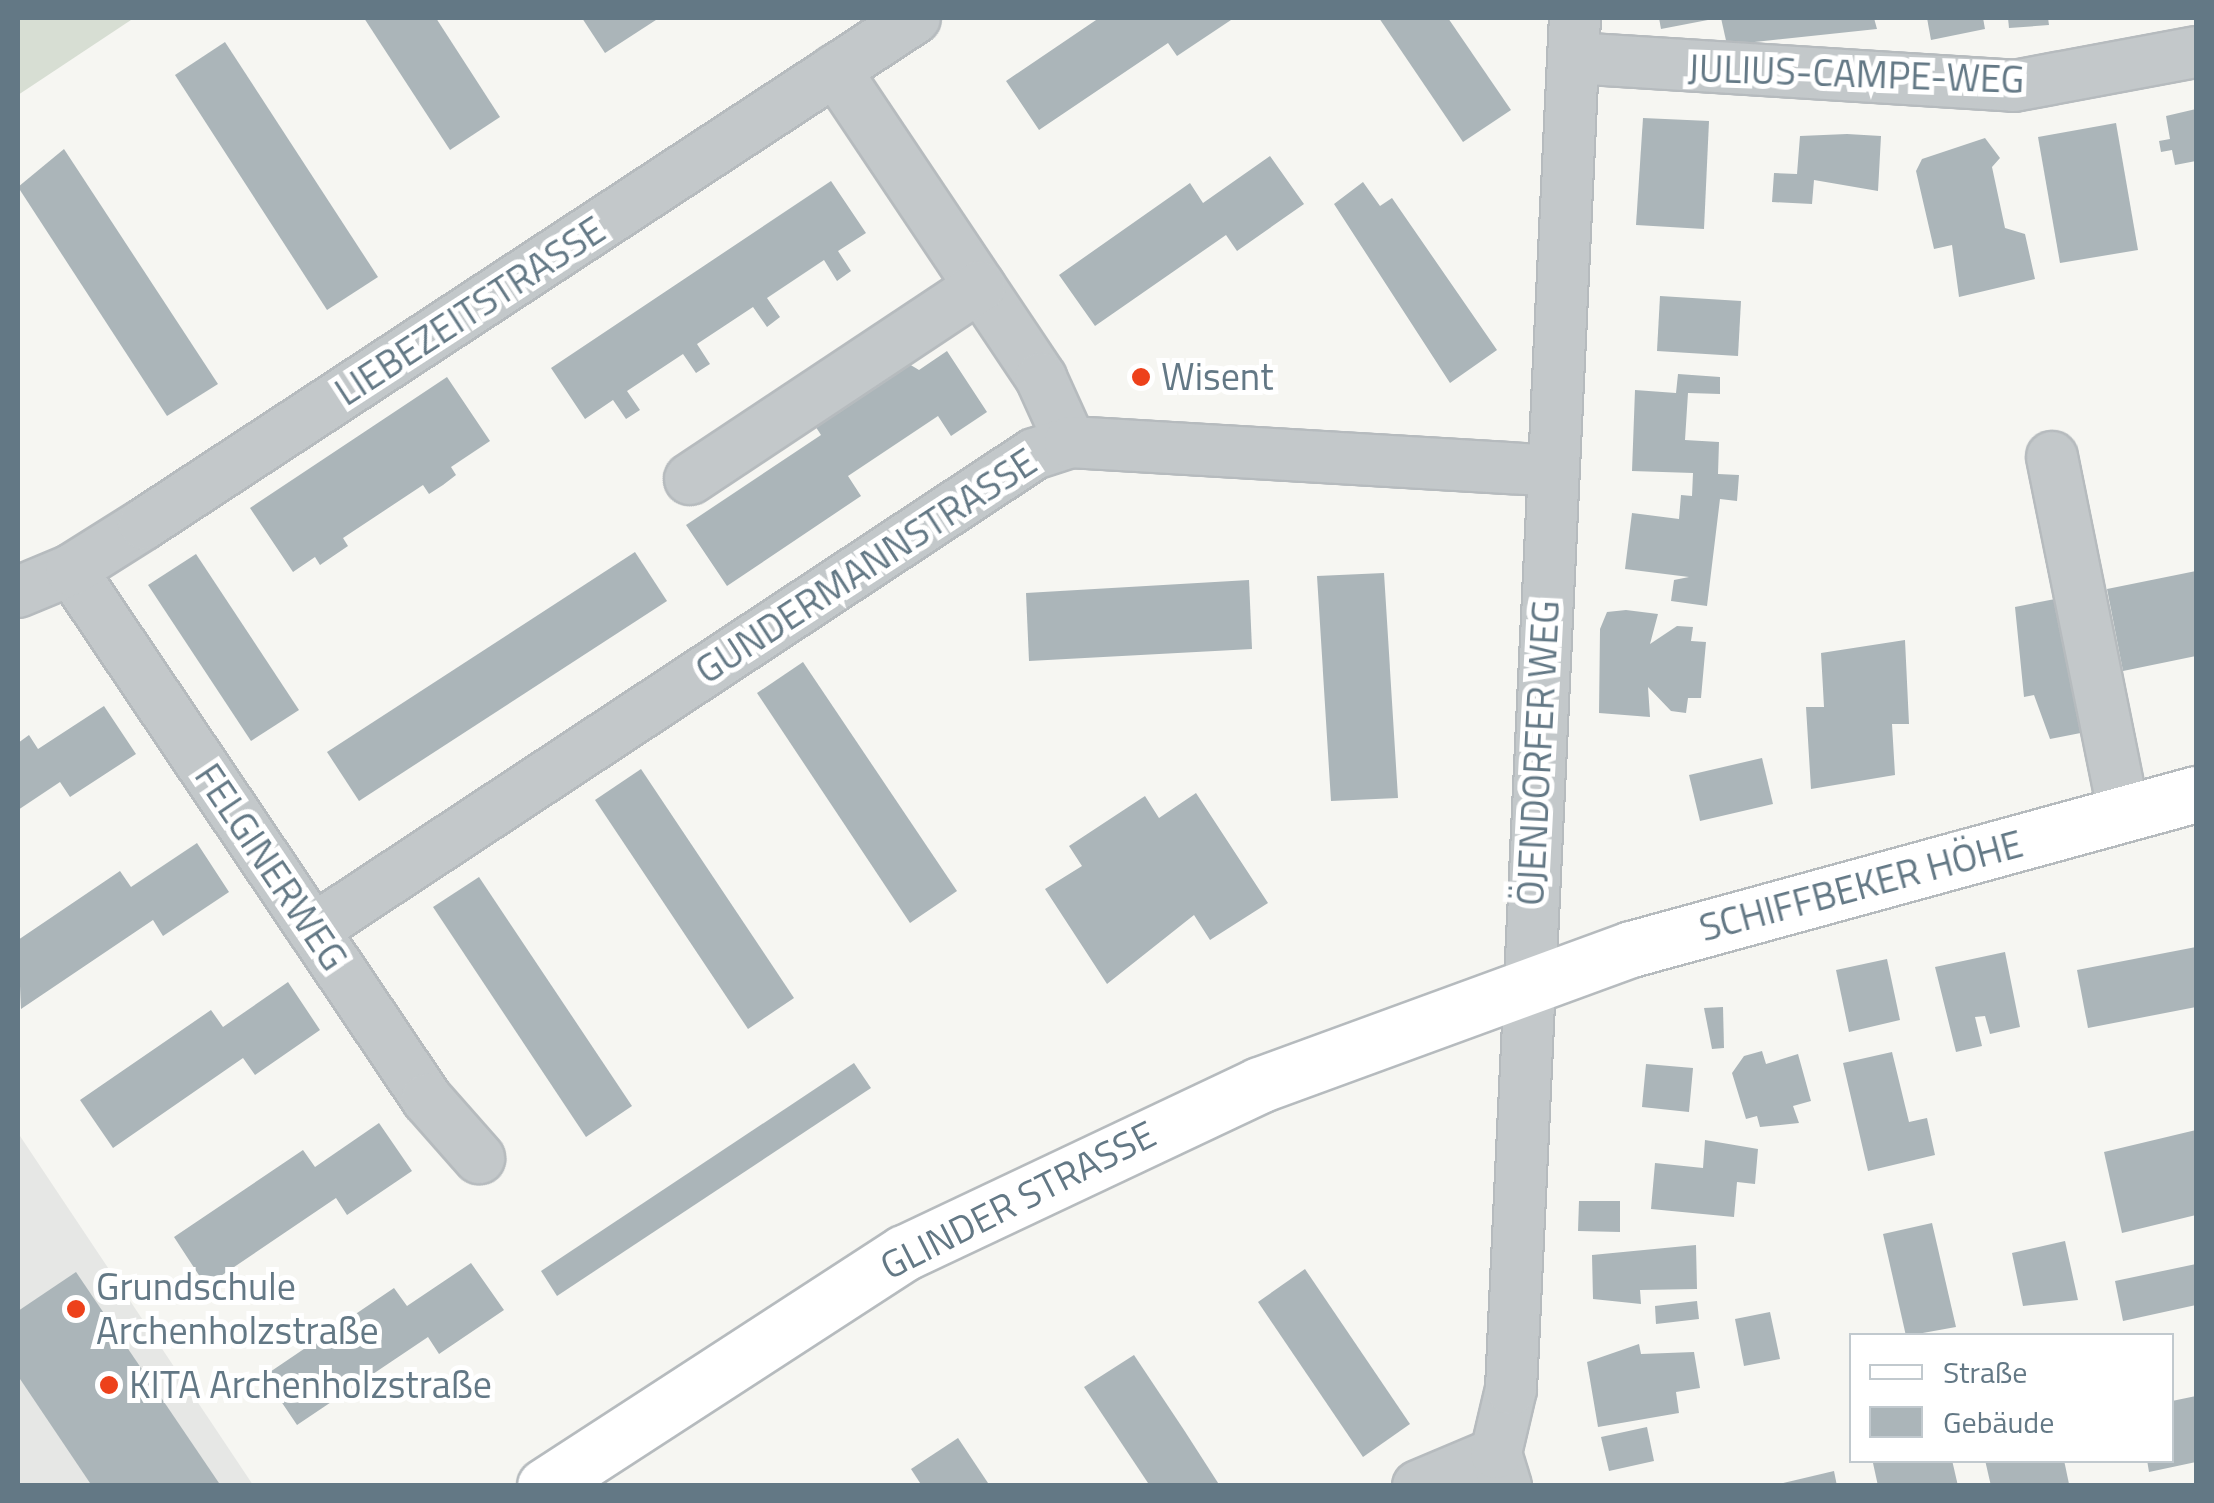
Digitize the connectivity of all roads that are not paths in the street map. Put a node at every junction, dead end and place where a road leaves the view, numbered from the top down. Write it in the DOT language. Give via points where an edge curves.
graph roads {
  1 [pos="916,18"];
  2 [pos="1574,38"];
  3 [pos="2196,52"];
  4 [pos="835,70"];
  5 [pos="980,286"];
  6 [pos="1070,442"];
  7 [pos="2052,457"];
  8 [pos="1552,470"];
  9 [pos="690,479"];
  10 [pos="72,570"];
  11 [pos="18,592"];
  12 [pos="2196,794"];
  13 [pos="2124,814"];
  14 [pos="313,930"];
  15 [pos="1527,984"];
  16 [pos="479,1158"];
  17 [pos="1500,1469"];
  18 [pos="546,1486"];
  19 [pos="1418,1486"];
  1 -- 4 [label="street, LIEBEZEITSTRASSE"];
  2 -- 3 [label="street, JULIUS-CAMPE-WEG" via="2014,86"];
  2 -- 8 [label="street, ÖJENDORFER WEG"];
  4 -- 5 [label="street"];
  4 -- 10 [label="street, LIEBEZEITSTRASSE"];
  5 -- 6 [label="street" via="1041,378"];
  5 -- 9 [label="street"];
  6 -- 8 [label="street, GUNDERMANNSTRASSE"];
  6 -- 14 [label="street, GUNDERMANNSTRASSE" via="971,490"];
  7 -- 13 [label="street"];
  8 -- 15 [label="street, ÖJENDORFER WEG"];
  10 -- 11 [label="street, LIEBEZEITSTRASSE"];
  10 -- 14 [label="street, FELGINERWEG"];
  12 -- 13 [label="main road, SCHIFFBEKER HÖHE"];
  13 -- 15 [label="main road, SCHIFFBEKER HÖHE"];
  14 -- 16 [label="street, FELGINERWEG" via="427,1100"];
  15 -- 17 [label="street, ÖJENDORFER WEG" via="1510,1389"];
  15 -- 18 [label="main road, GLINDER STRASSE" via="1259,1085 1031,1187 753,1346"];
  17 -- 19 [label="street"];
}
